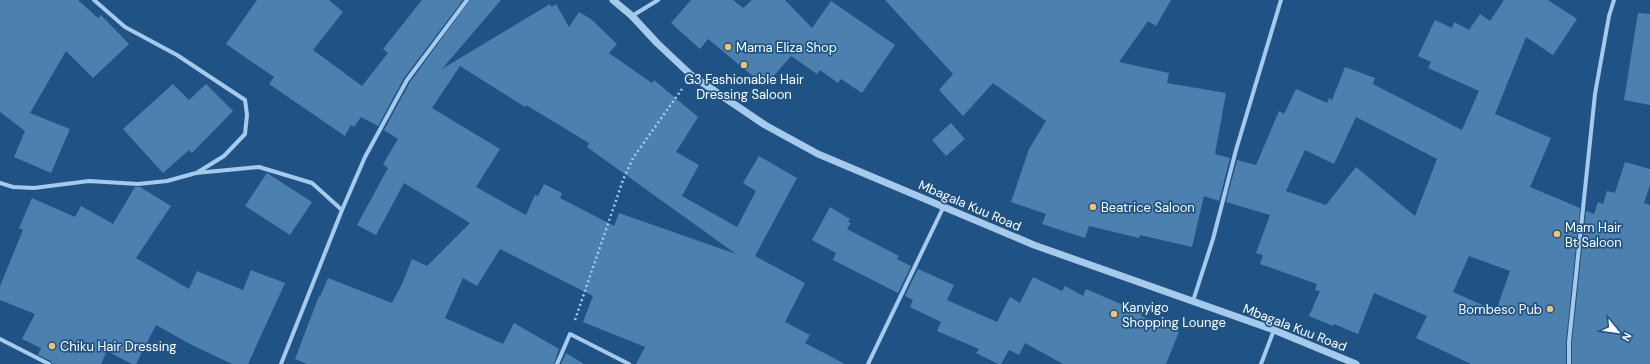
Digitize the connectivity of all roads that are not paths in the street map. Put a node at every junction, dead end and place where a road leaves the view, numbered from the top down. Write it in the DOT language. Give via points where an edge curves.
graph roads {
  1 [pos="94,0"];
  2 [pos="467,0"];
  3 [pos="613,0"];
  4 [pos="658,0"];
  5 [pos="1282,0"];
  6 [pos="1614,0"];
  7 [pos="632,16"];
  8 [pos="196,174"];
  9 [pos="0,183"];
  10 [pos="943,208"];
  11 [pos="342,210"];
  12 [pos="1193,301"];
  13 [pos="1274,330"];
  14 [pos="0,339"];
  15 [pos="49,364"];
  16 [pos="282,364"];
  17 [pos="557,364"];
  18 [pos="629,364"];
  19 [pos="868,364"];
  20 [pos="1261,364"];
  21 [pos="1356,364"];
  22 [pos="1568,364"];
  1 -- 8 [label="street" via="124,28 177,55 245,100 245,134 224,156"];
  2 -- 11 [label="street" via="407,80 365,157"];
  3 -- 7 [label="street, Mbagala Kuu Road"];
  4 -- 7 [label="street"];
  5 -- 12 [label="street"];
  6 -- 22 [label="street" via="1595,94"];
  7 -- 10 [label="street, Mbagala Kuu Road" via="691,75 765,125 818,154"];
  8 -- 9 [label="street" via="138,184 89,181 34,188 13,187"];
  8 -- 11 [label="street" via="259,167 312,183"];
  10 -- 12 [label="street, Mbagala Kuu Road" via="1034,245"];
  10 -- 19 [label="street"];
  11 -- 16 [label="street"];
  12 -- 13 [label="street, Mbagala Kuu Road"];
  13 -- 20 [label="street"];
  13 -- 21 [label="street, Mbagala Kuu Road"];
  14 -- 15 [label="street"];
  17 -- 18 [label="street" via="570,334"];
}
